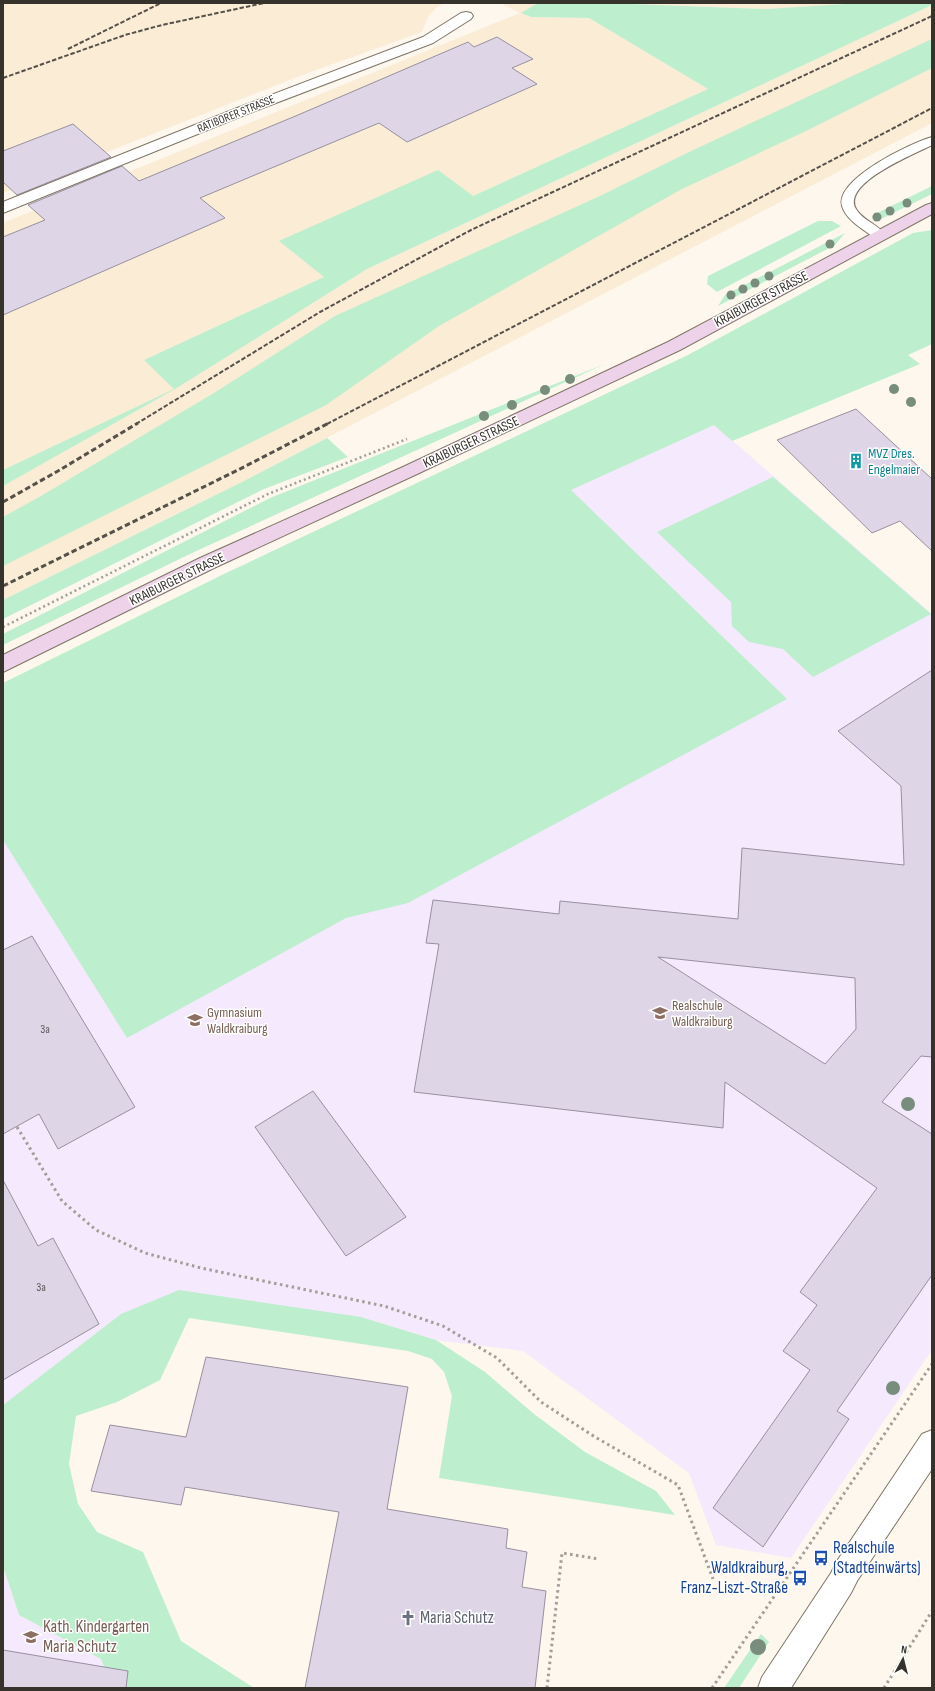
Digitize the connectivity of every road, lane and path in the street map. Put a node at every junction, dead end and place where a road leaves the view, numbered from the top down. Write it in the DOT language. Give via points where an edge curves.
graph roads {
  1 [pos="466,16"];
  2 [pos="932,141"];
  3 [pos="3,208"];
  4 [pos="932,208"];
  5 [pos="879,236"];
  6 [pos="413,437"];
  7 [pos="3,626"];
  8 [pos="3,664"];
  9 [pos="16,1127"];
  10 [pos="932,1364"];
  11 [pos="932,1444"];
  12 [pos="599,1559"];
  13 [pos="713,1579"];
  14 [pos="932,1611"];
  15 [pos="547,1688"];
  16 [pos="712,1688"];
  17 [pos="773,1688"];
  18 [pos="884,1688"];
  1 -- 3 [label="street, RATIBORER STRASSE" via="428,40 242,111"];
  2 -- 5 [label="lane" via="866,174 853,186 847,197 848,206"];
  4 -- 5 [label="main road, KRAIBURGER STRASSE"];
  5 -- 8 [label="main road, KRAIBURGER STRASSE" via="674,346 207,564"];
  6 -- 7 [label="path" via="268,494"];
  9 -- 13 [label="path" via="62,1201 96,1230 145,1253 201,1268 384,1306 443,1326 497,1358 541,1402 678,1485"];
  10 -- 16 [label="path"];
  11 -- 17 [label="street"];
  12 -- 15 [label="path" via="562,1553"];
  14 -- 18 [label="path"];
}
